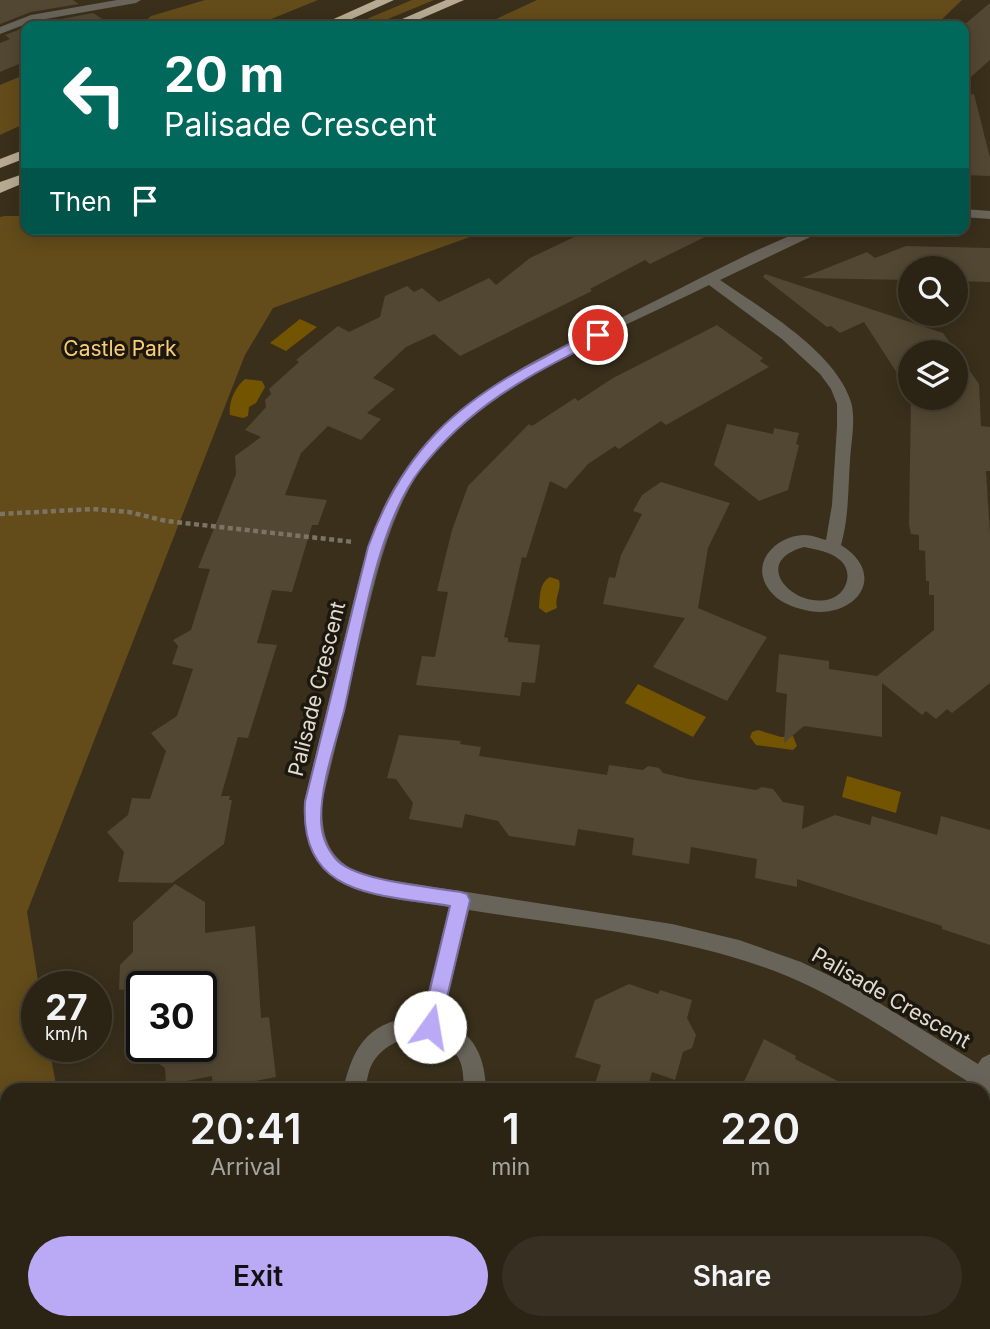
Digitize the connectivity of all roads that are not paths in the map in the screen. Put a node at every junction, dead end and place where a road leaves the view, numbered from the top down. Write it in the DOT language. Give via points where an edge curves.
graph roads {
  1 [pos="136,0"];
  2 [pos="387,0"];
  3 [pos="457,0"];
  4 [pos="31,18"];
  5 [pos="24,21"];
  6 [pos="337,21"];
  7 [pos="405,21"];
  8 [pos="21,22"];
  9 [pos="0,24"];
  10 [pos="0,31"];
  11 [pos="21,155"];
  12 [pos="0,164"];
  13 [pos="21,179"];
  14 [pos="0,188"];
  15 [pos="969,213"];
  16 [pos="990,215"];
  17 [pos="805,235"];
  18 [pos="710,279"];
  19 [pos="832,547"];
  20 [pos="461,900"];
  21 [pos="430,1027"];
  22 [pos="984,1079"];
  23 [pos="354,1083"];
  24 [pos="474,1083"];
  1 -- 4 [label="street"];
  2 -- 6 [label="highway"];
  3 -- 7 [label="highway"];
  4 -- 5 [label="street"];
  4 -- 9 [label="street"];
  8 -- 10 [label="street"];
  11 -- 12 [label="highway"];
  13 -- 14 [label="highway"];
  15 -- 16 [label="street"];
  17 -- 18 [label="street, Palisade Crescent"];
  18 -- 19 [label="street" via="818,361 841,391 845,422 839,522"];
  18 -- 20 [label="street, Palisade Crescent" via="531,369 467,411 412,469 388,513 375,547 313,802 312,823 330,867 362,884"];
  19 -- 19 [label="street" via="844,554 857,574 857,585 843,602 815,607 787,598 777,589 769,568 780,550 804,541"];
  20 -- 21 [label="street"];
  20 -- 22 [label="street, Palisade Crescent" via="672,933 738,949 848,995"];
  21 -- 23 [label="street" via="392,1030 375,1041 362,1056"];
  21 -- 24 [label="street" via="449,1034 463,1047 473,1064"];
}
